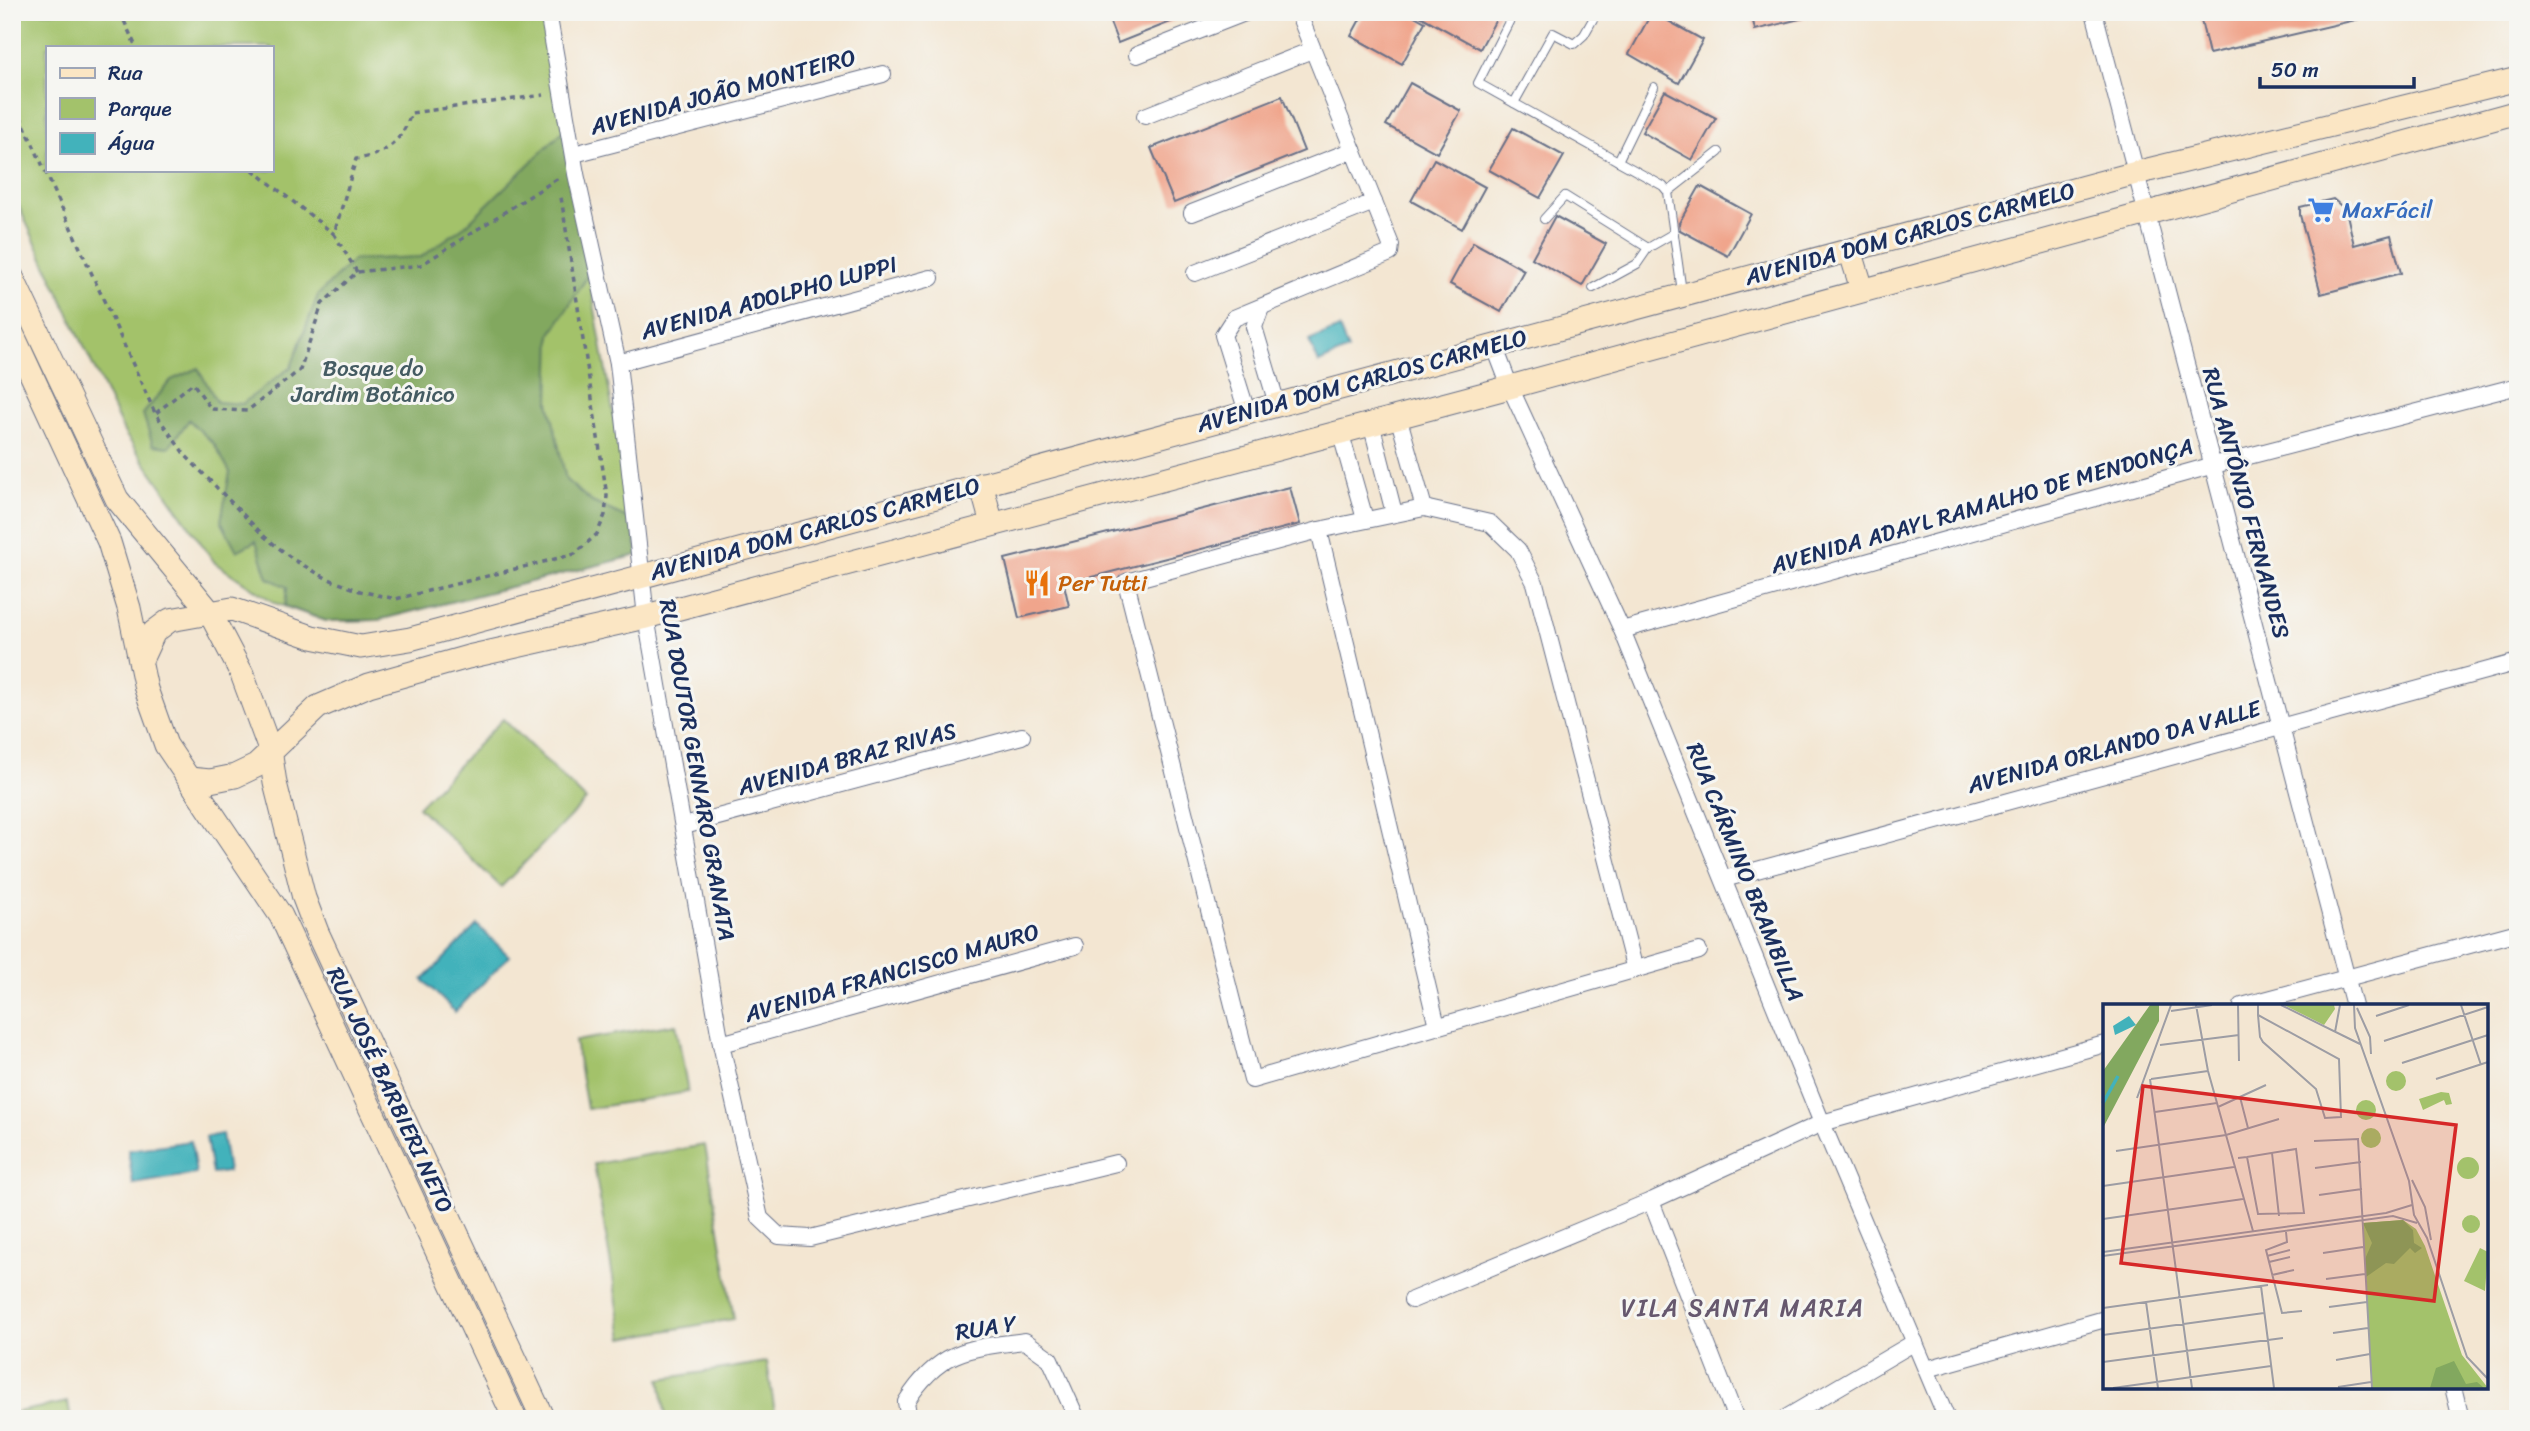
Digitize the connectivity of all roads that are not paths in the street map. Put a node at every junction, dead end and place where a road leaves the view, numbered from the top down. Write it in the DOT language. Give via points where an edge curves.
graph roads {
  1 [pos="548,12"];
  2 [pos="1247,12"];
  3 [pos="1298,12"];
  4 [pos="1514,12"];
  5 [pos="1597,12"];
  6 [pos="2094,12"];
  7 [pos="1312,50"];
  8 [pos="1137,55"];
  9 [pos="883,74"];
  10 [pos="2518,79"];
  11 [pos="1654,87"];
  12 [pos="1514,103"];
  13 [pos="2518,112"];
  14 [pos="1145,116"];
  15 [pos="1353,150"];
  16 [pos="1718,152"];
  17 [pos="574,154"];
  18 [pos="1618,161"];
  19 [pos="2136,173"];
  20 [pos="1668,192"];
  21 [pos="1374,202"];
  22 [pos="2145,213"];
  23 [pos="1192,214"];
  24 [pos="1544,219"];
  25 [pos="1674,233"];
  26 [pos="1648,248"];
  27 [pos="1850,250"];
  28 [pos="1195,274"];
  29 [pos="12,277"];
  30 [pos="931,278"];
  31 [pos="1593,288"];
  32 [pos="1862,289"];
  33 [pos="1683,294"];
  34 [pos="1261,308"];
  35 [pos="12,334"];
  36 [pos="1494,345"];
  37 [pos="618,363"];
  38 [pos="2518,386"];
  39 [pos="1510,387"];
  40 [pos="1277,404"];
  41 [pos="1247,412"];
  42 [pos="1398,416"];
  43 [pos="1370,424"];
  44 [pos="1340,431"];
  45 [pos="2214,465"];
  46 [pos="981,484"];
  47 [pos="1424,508"];
  48 [pos="1394,513"];
  49 [pos="1364,519"];
  50 [pos="992,524"];
  51 [pos="1319,530"];
  52 [pos="641,575"];
  53 [pos="209,611"];
  54 [pos="646,617"];
  55 [pos="1622,630"];
  56 [pos="141,660"];
  57 [pos="2518,662"];
  58 [pos="2280,725"];
  59 [pos="1022,736"];
  60 [pos="270,750"];
  61 [pos="190,779"];
  62 [pos="684,825"];
  63 [pos="1724,879"];
  64 [pos="2518,932"];
  65 [pos="1075,946"];
  66 [pos="1699,951"];
  67 [pos="1635,970"];
  68 [pos="2347,976"];
  69 [pos="2249,1004"];
  70 [pos="2354,1004"];
  71 [pos="1437,1026"];
  72 [pos="721,1044"];
  73 [pos="2103,1045"];
  74 [pos="1822,1123"];
  75 [pos="1116,1163"];
  76 [pos="1651,1201"];
  77 [pos="1412,1300"];
  78 [pos="2103,1321"];
  79 [pos="1915,1342"];
  80 [pos="1927,1369"];
  81 [pos="2454,1389"];
  82 [pos="515,1419"];
  83 [pos="543,1419"];
  84 [pos="909,1419"];
  85 [pos="1077,1419"];
  86 [pos="1736,1419"];
  87 [pos="1784,1419"];
  88 [pos="1947,1419"];
  89 [pos="2461,1419"];
  1 -- 17 [label="street, RUA DOUTOR GENNARO GRANATA"];
  2 -- 8 [label="street"];
  3 -- 7 [label="street"];
  4 -- 12 [label="lane" via="1478,83"];
  5 -- 12 [label="lane" via="1574,44 1553,33"];
  6 -- 19 [label="street, RUA ANTÔNIO FERNANDES"];
  7 -- 14 [label="street"];
  7 -- 15 [label="street"];
  9 -- 17 [label="street, AVENIDA JOÃO MONTEIRO"];
  10 -- 19 [label="street, AVENIDA DOM CARLOS CARMELO"];
  11 -- 18 [label="lane"];
  12 -- 18 [label="lane"];
  13 -- 22 [label="street, AVENIDA DOM CARLOS CARMELO"];
  15 -- 21 [label="street"];
  15 -- 23 [label="street"];
  16 -- 20 [label="lane"];
  17 -- 37 [label="street, RUA DOUTOR GENNARO GRANATA"];
  18 -- 20 [label="lane"];
  19 -- 22 [label="street, RUA ANTÔNIO FERNANDES"];
  19 -- 27 [label="street, AVENIDA DOM CARLOS CARMELO"];
  20 -- 25 [label="lane"];
  21 -- 28 [label="street"];
  21 -- 34 [label="street" via="1390,253"];
  22 -- 32 [label="street, AVENIDA DOM CARLOS CARMELO"];
  22 -- 45 [label="street, RUA ANTÔNIO FERNANDES"];
  24 -- 26 [label="lane" via="1565,196"];
  25 -- 26 [label="lane"];
  25 -- 33 [label="lane"];
  26 -- 31 [label="lane" via="1637,264"];
  27 -- 32 [label="street"];
  27 -- 33 [label="street, AVENIDA DOM CARLOS CARMELO"];
  29 -- 53 [label="street" via="117,499"];
  30 -- 37 [label="street, AVENIDA ADOLPHO LUPPI"];
  32 -- 39 [label="street, AVENIDA DOM CARLOS CARMELO"];
  33 -- 36 [label="street, AVENIDA DOM CARLOS CARMELO"];
  34 -- 40 [label="street" via="1254,327"];
  34 -- 41 [label="street" via="1234,318 1223,335"];
  35 -- 56 [label="street" via="109,542"];
  36 -- 39 [label="street, RUA CÁRMINO BRAMBILLA"];
  36 -- 40 [label="street, AVENIDA DOM CARLOS CARMELO"];
  37 -- 52 [label="street, RUA DOUTOR GENNARO GRANATA"];
  38 -- 45 [label="street, AVENIDA ADAYL RAMALHO DE MENDONÇA"];
  39 -- 42 [label="street, AVENIDA DOM CARLOS CARMELO"];
  39 -- 55 [label="street, RUA CÁRMINO BRAMBILLA"];
  40 -- 41 [label="street, AVENIDA DOM CARLOS CARMELO"];
  41 -- 46 [label="street, AVENIDA DOM CARLOS CARMELO"];
  42 -- 43 [label="street, AVENIDA DOM CARLOS CARMELO"];
  42 -- 47 [label="street"];
  43 -- 44 [label="street, AVENIDA DOM CARLOS CARMELO"];
  43 -- 48 [label="street"];
  44 -- 49 [label="street"];
  44 -- 50 [label="street, AVENIDA DOM CARLOS CARMELO"];
  45 -- 55 [label="street, AVENIDA ADAYL RAMALHO DE MENDONÇA"];
  45 -- 58 [label="street, RUA ANTÔNIO FERNANDES"];
  46 -- 50 [label="street"];
  46 -- 52 [label="street, AVENIDA DOM CARLOS CARMELO"];
  47 -- 48 [label="street"];
  47 -- 67 [label="street" via="1490,523 1518,550 1535,583"];
  48 -- 49 [label="street"];
  49 -- 51 [label="street"];
  50 -- 54 [label="street, AVENIDA DOM CARLOS CARMELO"];
  51 -- 71 [label="street"];
  51 -- 71 [label="street" via="1126,582 1252,1080"];
  52 -- 53 [label="street, AVENIDA DOM CARLOS CARMELO" via="410,639 361,647 312,637 232,609"];
  52 -- 54 [label="street, RUA DOUTOR GENNARO GRANATA"];
  53 -- 56 [label="street, AVENIDA DOM CARLOS CARMELO" via="170,620 154,632"];
  53 -- 60 [label="street, RUA JOSÉ BARBIERI NETO" via="242,674"];
  54 -- 60 [label="street, AVENIDA DOM CARLOS CARMELO" via="468,657 369,685 318,707"];
  54 -- 62 [label="street, RUA DOUTOR GENNARO GRANATA"];
  55 -- 63 [label="street, RUA CÁRMINO BRAMBILLA"];
  56 -- 61 [label="street, RUA JOSÉ BARBIERI NETO" via="154,717 166,745"];
  57 -- 58 [label="street, AVENIDA ORLANDO DA VALLE"];
  58 -- 63 [label="street, AVENIDA ORLANDO DA VALLE"];
  58 -- 68 [label="street, RUA ANTÔNIO FERNANDES"];
  59 -- 62 [label="street, AVENIDA BRAZ RIVAS"];
  60 -- 61 [label="street, AVENIDA DOM CARLOS CARMELO" via="256,766 235,776"];
  60 -- 83 [label="street, RUA JOSÉ BARBIERI NETO" via="281,809 317,932"];
  61 -- 82 [label="street, RUA JOSÉ BARBIERI NETO" via="281,916"];
  62 -- 72 [label="street, RUA DOUTOR GENNARO GRANATA"];
  63 -- 74 [label="street, RUA CÁRMINO BRAMBILLA"];
  64 -- 68 [label="street"];
  65 -- 72 [label="street, AVENIDA FRANCISCO MAURO"];
  66 -- 67 [label="street"];
  67 -- 71 [label="street"];
  68 -- 69 [label="street"];
  68 -- 70 [label="street, RUA ANTÔNIO FERNANDES"];
  72 -- 75 [label="street, RUA DOUTOR GENNARO GRANATA" via="760,1218 779,1236 810,1238"];
  73 -- 74 [label="street"];
  74 -- 76 [label="street"];
  74 -- 79 [label="street, RUA CÁRMINO BRAMBILLA"];
  76 -- 77 [label="street"];
  76 -- 86 [label="street"];
  78 -- 80 [label="street"];
  79 -- 80 [label="street, RUA CÁRMINO BRAMBILLA"];
  79 -- 87 [label="street"];
  80 -- 88 [label="street, RUA CÁRMINO BRAMBILLA"];
  81 -- 89 [label="street"];
  84 -- 85 [label="street, RUA Y" via="906,1402 921,1378 945,1358 1026,1341 1050,1359"];
}
